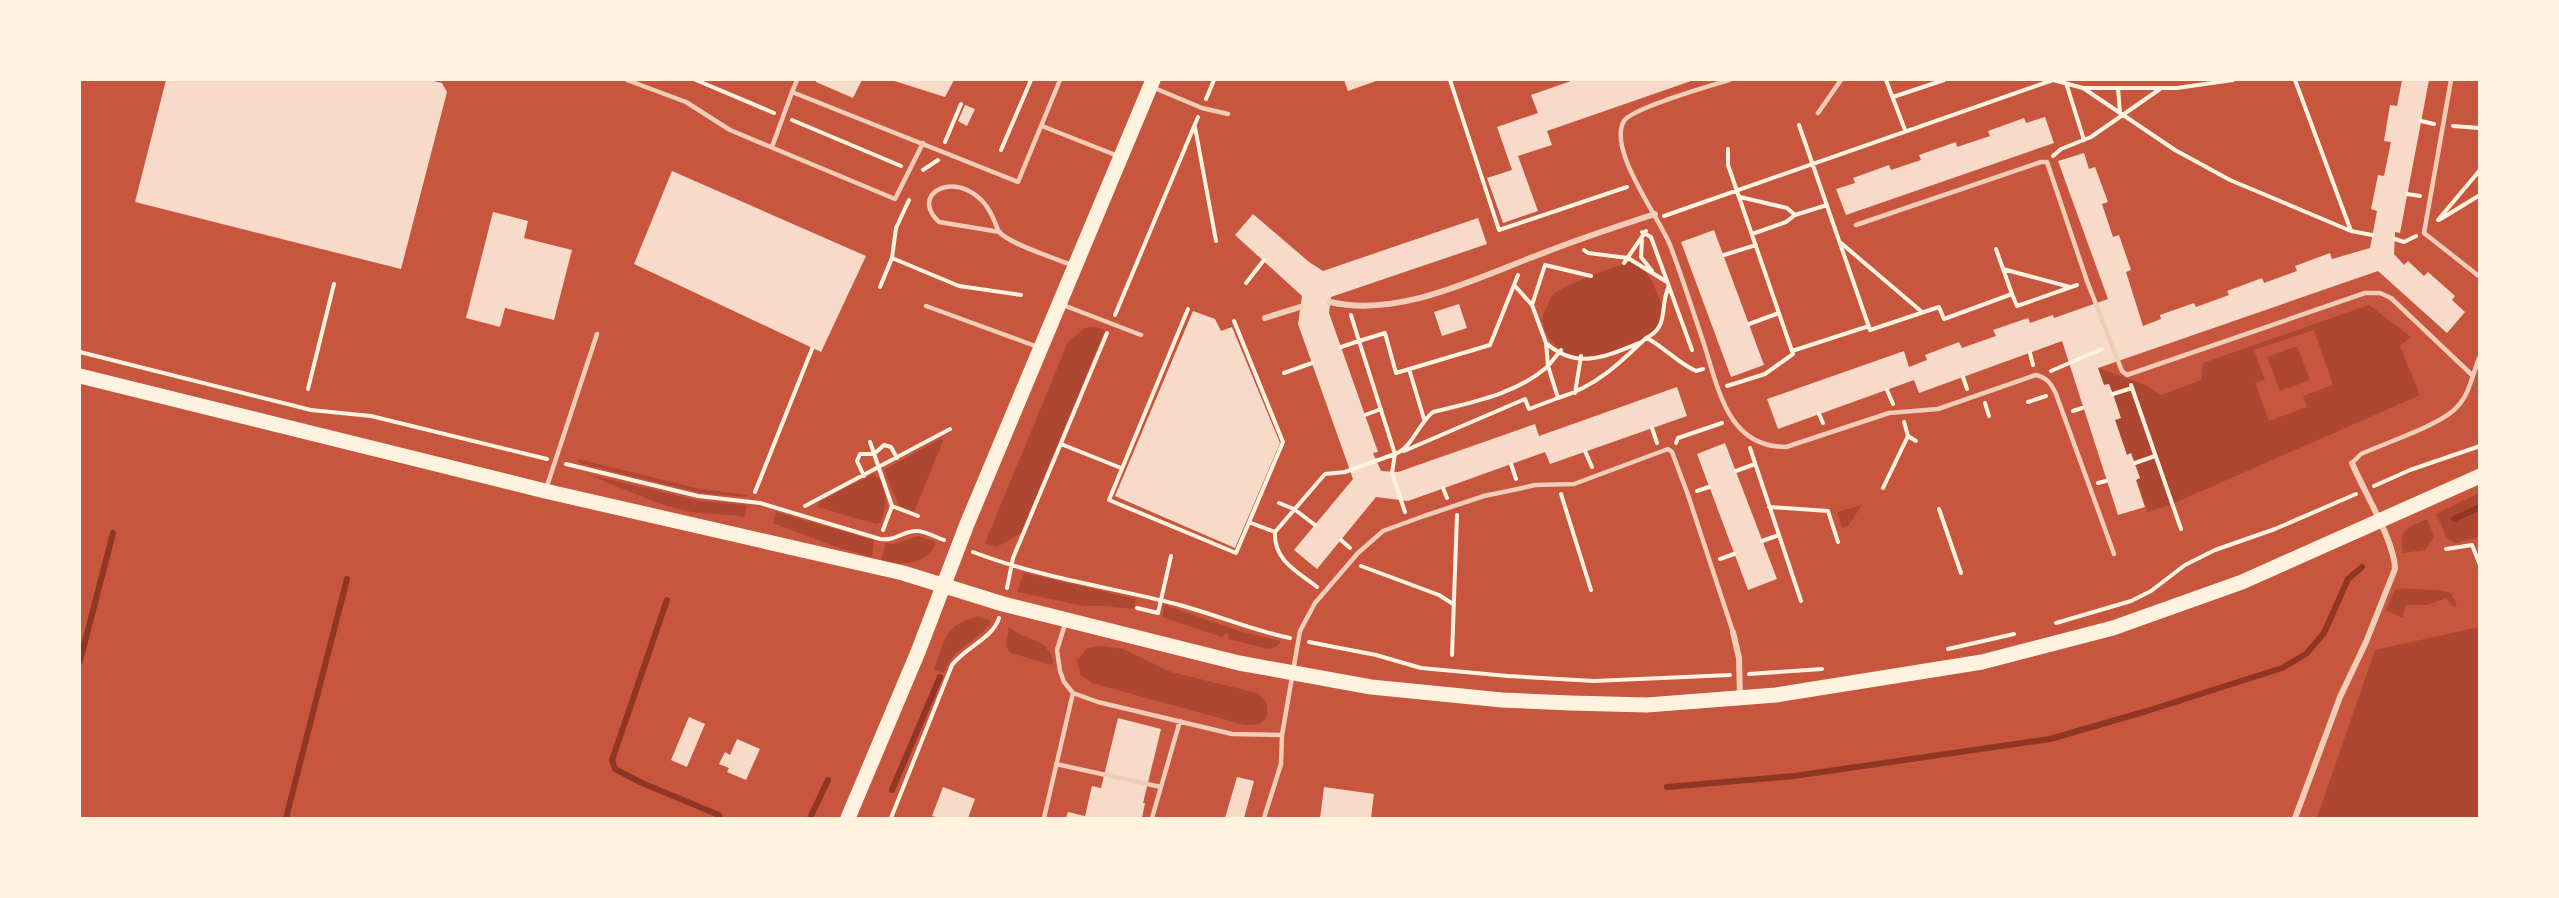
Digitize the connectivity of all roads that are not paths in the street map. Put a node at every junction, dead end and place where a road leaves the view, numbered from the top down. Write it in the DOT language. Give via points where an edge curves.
graph roads {
  1 [pos="627,80"];
  2 [pos="797,80"];
  3 [pos="1060,80"];
  4 [pos="1729,80"];
  5 [pos="1841,80"];
  6 [pos="2451,80"];
  7 [pos="1151,83"];
  8 [pos="792,92"];
  9 [pos="1818,113"];
  10 [pos="1228,114"];
  11 [pos="1042,126"];
  12 [pos="923,143"];
  13 [pos="772,147"];
  14 [pos="1120,157"];
  15 [pos="1656,216"];
  16 [pos="1856,225"];
  17 [pos="999,232"];
  18 [pos="1075,266"];
  19 [pos="2480,277"];
  20 [pos="1330,302"];
  21 [pos="1059,304"];
  22 [pos="926,306"];
  23 [pos="1300,307"];
  24 [pos="1265,318"];
  25 [pos="597,333"];
  26 [pos="1142,335"];
  27 [pos="1041,348"];
  28 [pos="2480,356"];
  29 [pos="2472,375"];
  30 [pos="80,376"];
  31 [pos="2352,463"];
  32 [pos="2480,476"];
  33 [pos="545,491"];
  34 [pos="2378,521"];
  35 [pos="2114,554"];
  36 [pos="945,586"];
  37 [pos="1066,620"];
  38 [pos="1733,632"];
  39 [pos="1291,672"];
  40 [pos="1073,693"];
  41 [pos="1740,699"];
  42 [pos="1180,721"];
  43 [pos="1282,735"];
  44 [pos="1056,764"];
  45 [pos="1161,787"];
  46 [pos="848,819"];
  47 [pos="1044,819"];
  48 [pos="1152,819"];
  49 [pos="1264,819"];
  50 [pos="2295,819"];
  1 -- 13 [label="lane" via="686,102 730,130"];
  2 -- 8 [label="lane"];
  3 -- 11 [label="lane"];
  4 -- 15 [label="lane" via="1638,110 1624,120 1620,135 1636,183"];
  5 -- 9 [label="lane"];
  6 -- 19 [label="lane" via="2425,234"];
  7 -- 10 [label="lane" via="1202,108"];
  7 -- 14 [label="main road"];
  8 -- 12 [label="lane"];
  8 -- 13 [label="lane"];
  11 -- 12 [label="lane" via="1018,182"];
  11 -- 14 [label="lane"];
  12 -- 13 [label="lane" via="895,199"];
  14 -- 18 [label="main road"];
  15 -- 20 [label="street" via="1423,296 1348,306"];
  15 -- 35 [label="lane" via="1670,244 1732,420 1748,437 1771,447 1786,447 1889,413 1938,409 2036,375 2045,378 2056,394"];
  16 -- 29 [label="lane" via="2047,162 2111,345 2127,375 2365,293 2391,298"];
  17 -- 17 [label="lane" via="987,205 965,189 940,188 930,199 932,215 939,222"];
  17 -- 18 [label="lane"];
  18 -- 21 [label="main road"];
  21 -- 26 [label="lane"];
  21 -- 27 [label="main road"];
  22 -- 27 [label="lane"];
  23 -- 24 [label="street"];
  25 -- 33 [label="lane"];
  27 -- 36 [label="main road"];
  28 -- 29 [label="lane"];
  29 -- 31 [label="lane" via="2457,408 2361,454"];
  30 -- 33 [label="main road"];
  31 -- 34 [label="street"];
  32 -- 34 [label="main road"];
  33 -- 36 [label="main road" via="866,564"];
  34 -- 41 [label="main road" via="2242,582 2113,628 1982,662"];
  34 -- 50 [label="street" via="2395,569 2340,697"];
  36 -- 37 [label="main road"];
  36 -- 46 [label="main road"];
  37 -- 39 [label="main road"];
  37 -- 40 [label="lane" via="1058,650 1060,671"];
  38 -- 39 [label="lane" via="1688,495 1668,449 1574,484 1518,489 1383,531 1314,603 1300,631"];
  38 -- 41 [label="street"];
  39 -- 41 [label="main road" via="1371,687 1502,700 1647,705"];
  39 -- 43 [label="lane"];
  40 -- 42 [label="lane"];
  40 -- 44 [label="lane"];
  42 -- 43 [label="lane" via="1232,734"];
  42 -- 45 [label="lane"];
  43 -- 49 [label="lane" via="1281,764"];
  44 -- 45 [label="lane"];
  44 -- 47 [label="lane"];
  45 -- 48 [label="lane"];
}
